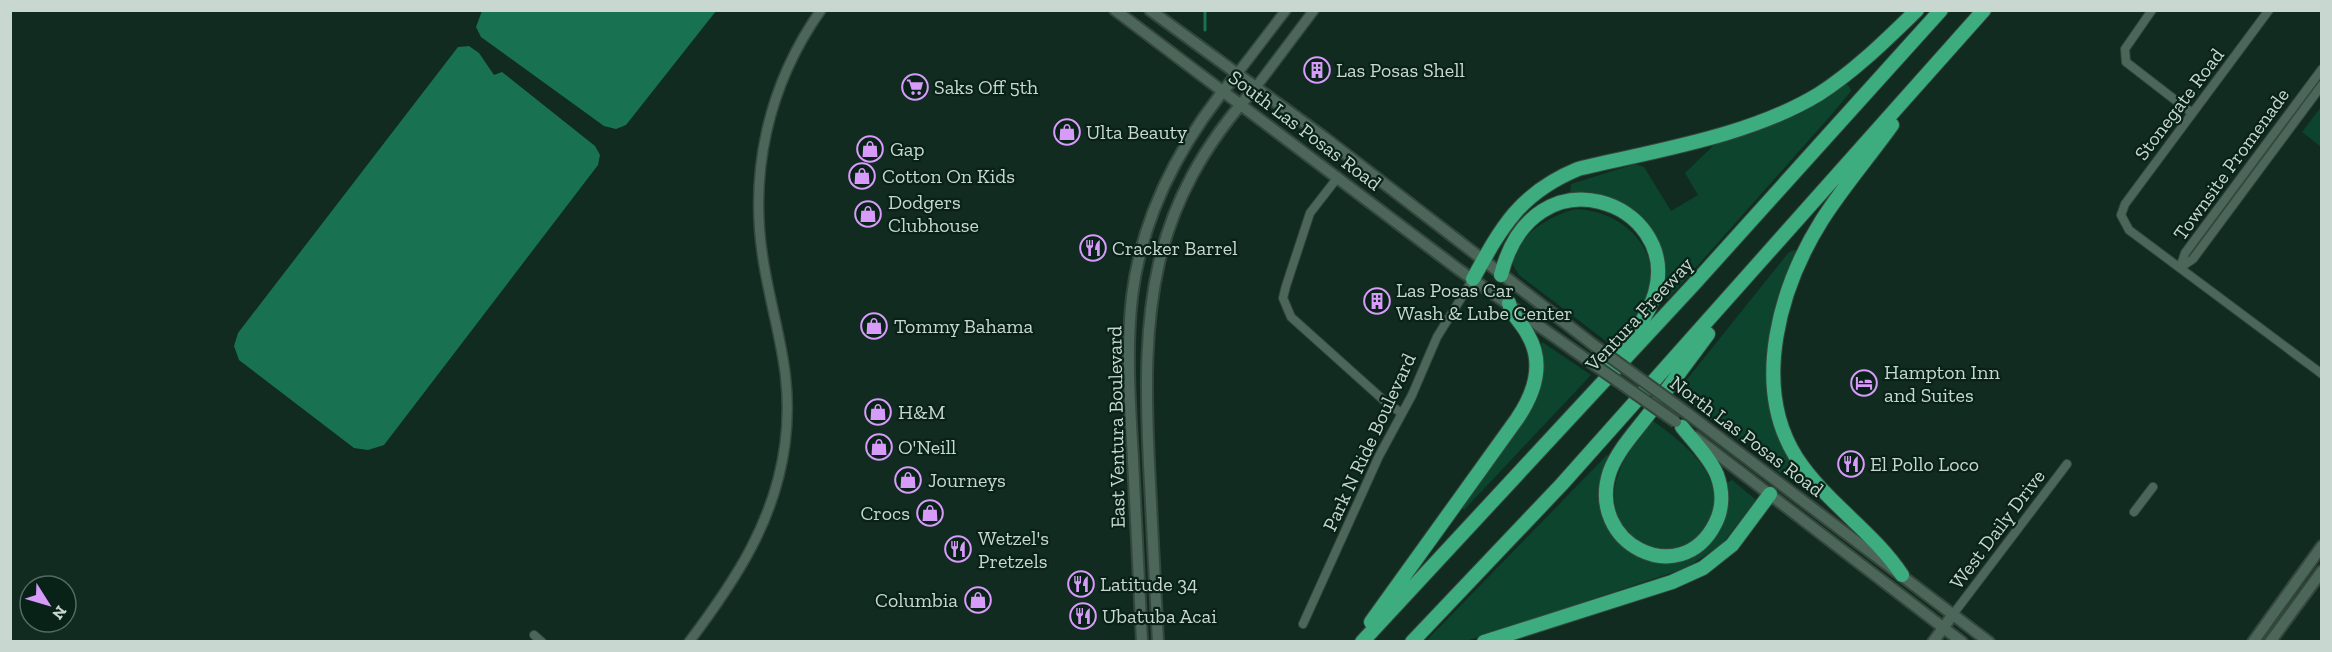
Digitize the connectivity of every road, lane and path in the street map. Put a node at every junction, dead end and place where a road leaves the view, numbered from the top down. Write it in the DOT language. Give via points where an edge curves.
graph roads {
  1 [pos="821,10"];
  2 [pos="1115,10"];
  3 [pos="1150,10"];
  4 [pos="1286,10"];
  5 [pos="1314,10"];
  6 [pos="1917,10"];
  7 [pos="1941,10"];
  8 [pos="1983,10"];
  9 [pos="2152,10"];
  10 [pos="2269,10"];
  11 [pos="1943,55"];
  12 [pos="2322,69"];
  13 [pos="1237,74"];
  14 [pos="2322,85"];
  15 [pos="1256,87"];
  16 [pos="1223,90"];
  17 [pos="1241,104"];
  18 [pos="2192,113"];
  19 [pos="1338,177"];
  20 [pos="1483,260"];
  21 [pos="2180,267"];
  22 [pos="1756,268"];
  23 [pos="1501,275"];
  24 [pos="1473,279"];
  25 [pos="1509,303"];
  26 [pos="2322,374"];
  27 [pos="1402,412"];
  28 [pos="1679,425"];
  29 [pos="1545,443"];
  30 [pos="2067,464"];
  31 [pos="2153,487"];
  32 [pos="1775,488"];
  33 [pos="2134,512"];
  34 [pos="2322,546"];
  35 [pos="2322,571"];
  36 [pos="1902,575"];
  37 [pos="1953,614"];
  38 [pos="1303,624"];
  39 [pos="1943,628"];
  40 [pos="534,635"];
  41 [pos="2261,640"];
  42 [pos="543,642"];
  43 [pos="689,642"];
  44 [pos="1142,642"];
  45 [pos="1158,642"];
  46 [pos="1360,642"];
  47 [pos="1412,642"];
  48 [pos="1484,642"];
  49 [pos="1933,642"];
  50 [pos="1962,642"];
  51 [pos="1989,642"];
  1 -- 43 [label="street" via="781,82 766,131 759,182 760,239 786,369 787,418 782,462 751,552"];
  2 -- 16 [label="main road, South Las Posas Road"];
  3 -- 13 [label="main road, South Las Posas Road"];
  4 -- 13 [label="street"];
  5 -- 15 [label="street"];
  6 -- 20 [label="highway" via="1833,84 1800,104 1754,124 1578,169 1552,180 1524,202"];
  7 -- 29 [label="highway, Ventura Freeway"];
  8 -- 11 [label="highway"];
  9 -- 18 [label="street" via="2125,49 2126,62"];
  10 -- 18 [label="street, Stonegate Road"];
  11 -- 22 [label="highway"];
  11 -- 36 [label="highway" via="1821,222 1789,292 1773,366 1772,383 1780,423 1797,458"];
  12 -- 21 [label="street, Townsite Promenade" via="2185,253"];
  13 -- 15 [label="main road, South Las Posas Road"];
  13 -- 16 [label="main road, East Ventura Boulevard"];
  14 -- 21 [label="street, Townsite Promenade" via="2193,259"];
  15 -- 17 [label="main road, East Ventura Boulevard"];
  15 -- 20 [label="main road, South Las Posas Road"];
  16 -- 17 [label="main road, South Las Posas Road"];
  16 -- 44 [label="main road, East Ventura Boulevard" via="1197,124 1162,191 1149,225 1133,295 1129,369"];
  17 -- 19 [label="main road, South Las Posas Road"];
  17 -- 45 [label="main road, East Ventura Boulevard" via="1212,140 1184,190 1161,251 1152,293 1146,340 1146,400"];
  18 -- 21 [label="street, Stonegate Road" via="2125,204 2122,220 2129,230"];
  19 -- 24 [label="main road, South Las Posas Road"];
  19 -- 27 [label="street" via="1310,213 1283,298 1286,308 1305,330 1389,405"];
  20 -- 23 [label="main road, North Las Posas Road"];
  20 -- 24 [label="highway"];
  21 -- 26 [label="street"];
  22 -- 28 [label="highway" via="1610,471 1606,493 1612,524 1624,540 1651,555 1671,556 1693,548 1712,531 1721,507 1717,474"];
  22 -- 47 [label="highway" via="1562,484"];
  23 -- 29 [label="highway" via="1509,251 1537,214 1570,199 1598,200 1619,209 1638,224 1654,253 1657,278 1648,309"];
  23 -- 32 [label="main road, North Las Posas Road, bridge" via="1687,413"];
  24 -- 25 [label="main road, North Las Posas Road"];
  24 -- 27 [label="street, Park N Ride Boulevard" via="1437,338"];
  25 -- 28 [label="main road, North Las Posas Road, bridge"];
  25 -- 46 [label="highway" via="1512,315 1530,337 1537,365 1527,405 1404,573"];
  27 -- 38 [label="street, Park N Ride Boulevard"];
  28 -- 32 [label="main road, North Las Posas Road"];
  29 -- 46 [label="highway, Ventura Freeway"];
  30 -- 37 [label="street, West Daily Drive"];
  31 -- 33 [label="street"];
  32 -- 36 [label="main road, North Las Posas Road"];
  32 -- 39 [label="main road, North Las Posas Road"];
  32 -- 48 [label="highway" via="1732,545 1703,568 1672,582"];
  34 -- 41 [label="main road"];
  35 -- 41 [label="main road"];
  36 -- 37 [label="main road, North Las Posas Road"];
  37 -- 39 [label="main road"];
  37 -- 51 [label="main road, North Las Posas Road"];
  39 -- 49 [label="main road"];
  39 -- 50 [label="main road, North Las Posas Road"];
  40 -- 42 [label="street"];
}
